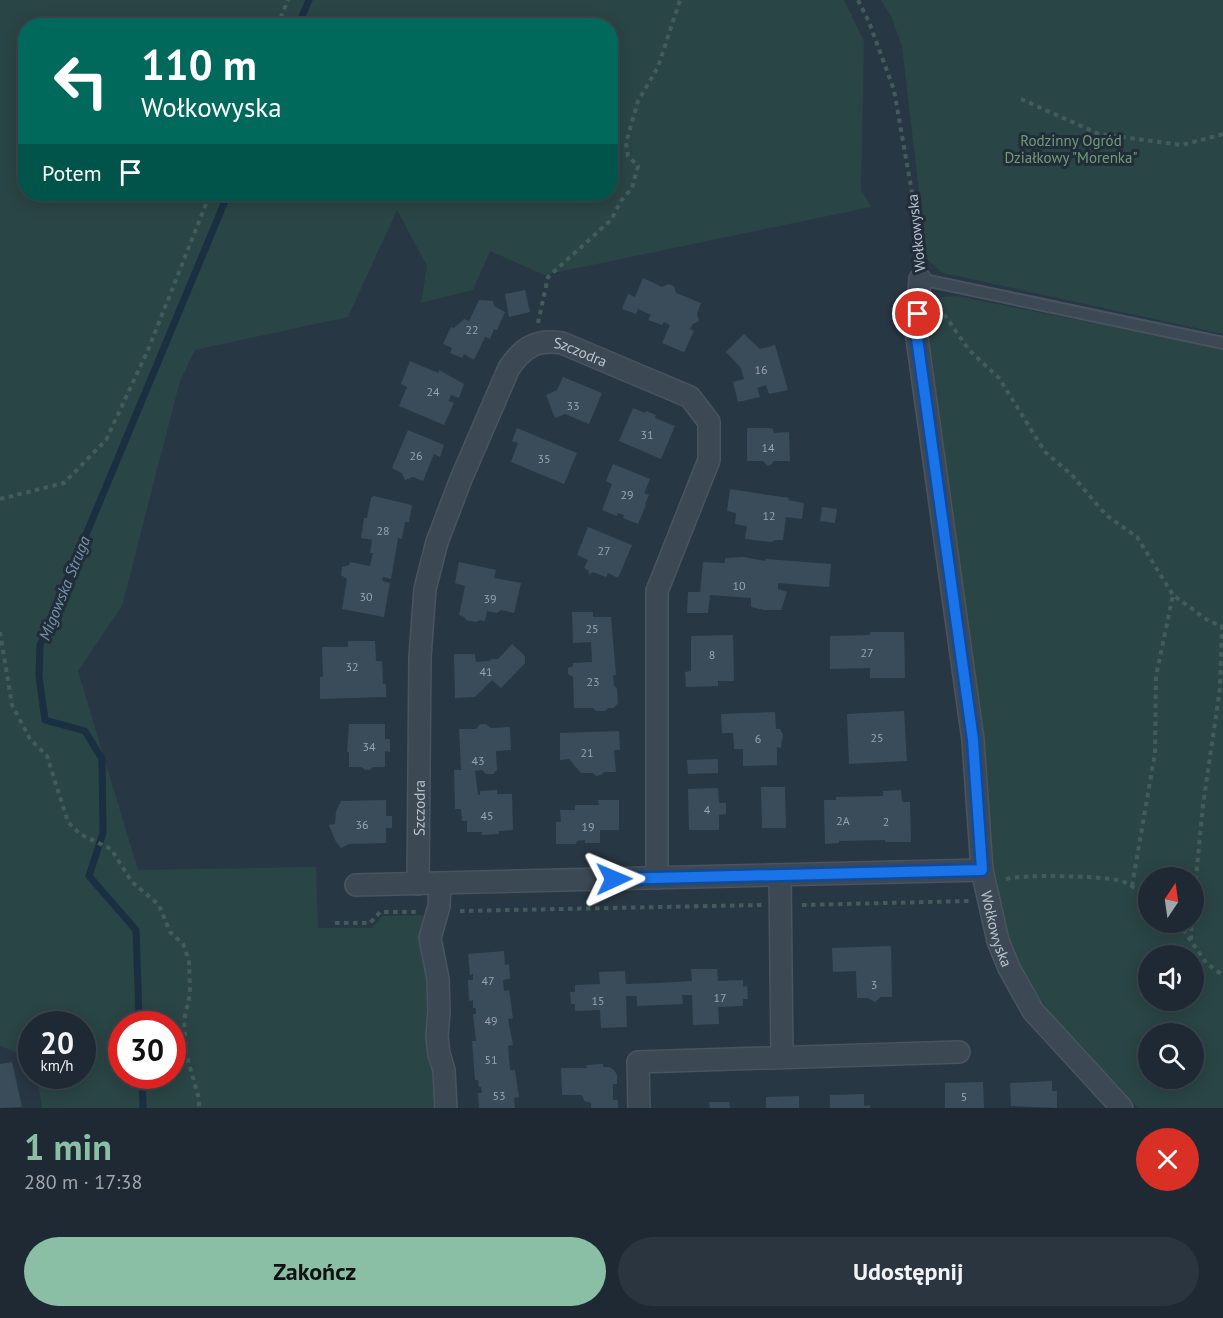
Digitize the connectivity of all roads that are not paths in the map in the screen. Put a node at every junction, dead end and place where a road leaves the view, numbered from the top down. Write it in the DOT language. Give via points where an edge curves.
graph roads {
  1 [pos="920,279"];
  2 [pos="1223,343"];
  3 [pos="780,875"];
  4 [pos="657,878"];
  5 [pos="440,883"];
  6 [pos="418,884"];
  7 [pos="356,885"];
  8 [pos="986,886"];
  9 [pos="959,1052"];
  10 [pos="782,1057"];
  11 [pos="446,1108"];
  12 [pos="639,1108"];
  13 [pos="1122,1108"];
  1 -- 2 [label="lane"];
  1 -- 8 [label="street, Wołkowyska" via="916,331 973,740"];
  3 -- 4 [label="street"];
  3 -- 8 [label="street"];
  3 -- 10 [label="street"];
  4 -- 5 [label="street"];
  4 -- 6 [label="street, Szczodra" via="657,591 709,460 709,422 690,397 562,343 539,342 516,356 508,368 461,479 430,566 421,636"];
  5 -- 6 [label="street"];
  5 -- 11 [label="street" via="438,911 430,938 438,979 437,1037"];
  6 -- 7 [label="street"];
  8 -- 13 [label="street, Wołkowyska" via="998,941 1034,1011"];
  9 -- 10 [label="street"];
  10 -- 12 [label="street" via="638,1062"];
}
